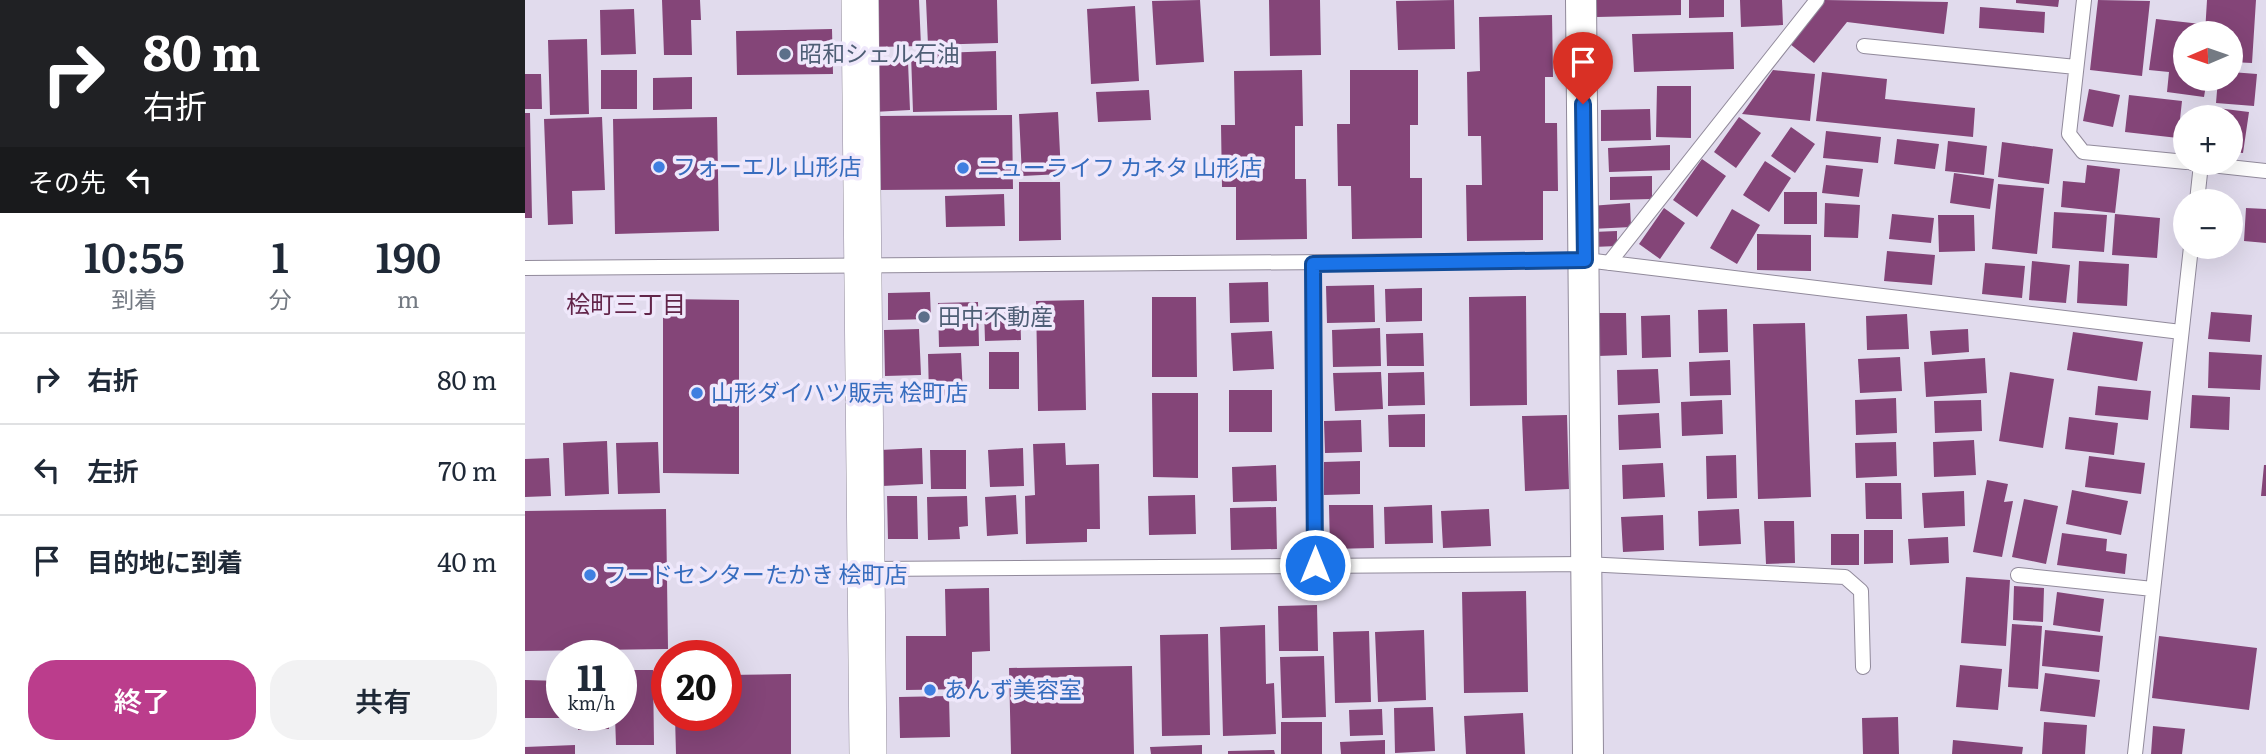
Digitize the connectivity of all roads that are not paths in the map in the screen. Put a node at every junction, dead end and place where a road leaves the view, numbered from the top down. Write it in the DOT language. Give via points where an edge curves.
graph roads {
  1 [pos="860,0"];
  2 [pos="1581,0"];
  3 [pos="1817,0"];
  4 [pos="2084,0"];
  5 [pos="1864,46"];
  6 [pos="2076,67"];
  7 [pos="2173,161"];
  8 [pos="2243,168"];
  9 [pos="2266,171"];
  10 [pos="2190,259"];
  11 [pos="1597,262"];
  12 [pos="1313,264"];
  13 [pos="862,265"];
  14 [pos="525,268"];
  15 [pos="2181,332"];
  16 [pos="1585,564"];
  17 [pos="1315,565"];
  18 [pos="867,569"];
  19 [pos="2018,575"];
  20 [pos="2153,589"];
  21 [pos="1863,667"];
  22 [pos="868,754"];
  23 [pos="1588,754"];
  24 [pos="2136,754"];
  1 -- 13 [label="street"];
  2 -- 11 [label="street"];
  3 -- 11 [label="lane"];
  4 -- 6 [label="lane"];
  5 -- 6 [label="lane"];
  6 -- 7 [label="lane" via="2069,134 2083,152"];
  8 -- 9 [label="lane"];
  10 -- 15 [label="lane"];
  11 -- 12 [label="lane"];
  11 -- 15 [label="lane"];
  11 -- 16 [label="street"];
  12 -- 13 [label="lane"];
  12 -- 17 [label="lane"];
  13 -- 14 [label="lane"];
  13 -- 18 [label="street"];
  15 -- 20 [label="lane"];
  16 -- 17 [label="lane"];
  16 -- 21 [label="lane" via="1845,577 1861,591"];
  16 -- 23 [label="street"];
  17 -- 18 [label="lane"];
  18 -- 22 [label="street"];
  19 -- 20 [label="lane"];
  20 -- 24 [label="lane"];
}
